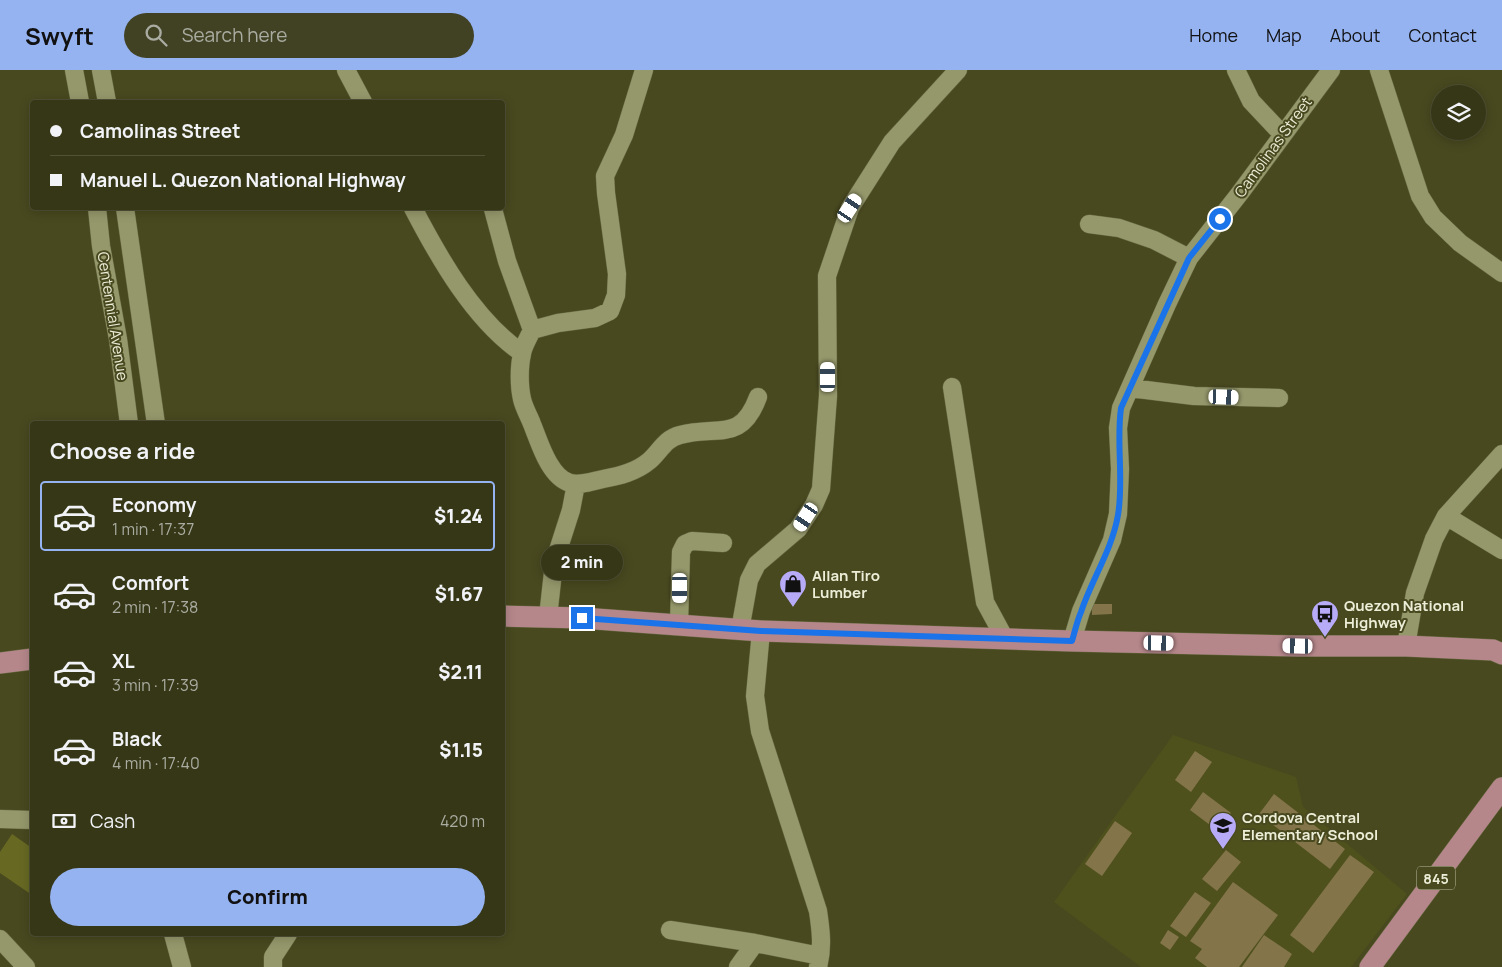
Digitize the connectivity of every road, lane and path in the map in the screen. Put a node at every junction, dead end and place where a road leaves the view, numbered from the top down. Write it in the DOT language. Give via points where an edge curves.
graph roads {
  1 [pos="74,70"];
  2 [pos="101,70"];
  3 [pos="346,70"];
  4 [pos="644,70"];
  5 [pos="958,70"];
  6 [pos="1236,70"];
  7 [pos="1331,70"];
  8 [pos="1379,70"];
  9 [pos="80,100"];
  10 [pos="107,100"];
  11 [pos="362,100"];
  12 [pos="1282,134"];
  13 [pos="97,210"];
  14 [pos="125,210"];
  15 [pos="414,210"];
  16 [pos="492,210"];
  17 [pos="1088,224"];
  18 [pos="1189,258"];
  19 [pos="1502,272"];
  20 [pos="532,330"];
  21 [pos="522,353"];
  22 [pos="952,387"];
  23 [pos="1130,388"];
  24 [pos="758,397"];
  25 [pos="1279,398"];
  26 [pos="129,421"];
  27 [pos="156,421"];
  28 [pos="1502,454"];
  29 [pos="576,484"];
  30 [pos="1446,516"];
  31 [pos="723,543"];
  32 [pos="1502,550"];
  33 [pos="505,616"];
  34 [pos="548,617"];
  35 [pos="680,625"];
  36 [pos="751,630"];
  37 [pos="1005,639"];
  38 [pos="1072,641"];
  39 [pos="1406,646"];
  40 [pos="1502,654"];
  41 [pos="30,659"];
  42 [pos="0,663"];
  43 [pos="1502,788"];
  44 [pos="0,819"];
  45 [pos="30,820"];
  46 [pos="670,930"];
  47 [pos="174,936"];
  48 [pos="287,936"];
  49 [pos="0,939"];
  50 [pos="755,943"];
  51 [pos="819,962"];
  52 [pos="26,967"];
  53 [pos="182,967"];
  54 [pos="273,967"];
  55 [pos="738,967"];
  56 [pos="1370,967"];
  1 -- 9 [label="street"];
  2 -- 10 [label="street"];
  3 -- 11 [label="street"];
  4 -- 20 [label="street" via="624,135 605,176 617,274 616,295 610,310 596,318"];
  5 -- 36 [label="street" via="892,142 850,208 827,276 828,396 821,489 798,529 757,564 749,580"];
  6 -- 12 [label="street" via="1251,101"];
  7 -- 12 [label="street, Camolinas Street"];
  8 -- 19 [label="street" via="1420,196 1433,217 1460,243"];
  12 -- 18 [label="street, Camolinas Street"];
  13 -- 26 [label="street, Centennial Avenue"];
  14 -- 27 [label="street, Centennial Avenue"];
  15 -- 21 [label="street" via="463,293 508,343"];
  16 -- 20 [label="street"];
  17 -- 18 [label="street" via="1119,228 1154,240"];
  18 -- 23 [label="street, Camolinas Street"];
  20 -- 21 [label="street"];
  21 -- 29 [label="street" via="522,399 542,453 554,471 568,483"];
  22 -- 37 [label="street" via="985,602"];
  23 -- 25 [label="street" via="1194,396"];
  23 -- 38 [label="street, Camolinas Street" via="1121,408 1118,428 1118,514 1112,540 1081,611"];
  24 -- 29 [label="street" via="742,424 679,435 667,440 650,461 630,472"];
  28 -- 30 [label="street"];
  29 -- 34 [label="street" via="554,563"];
  30 -- 32 [label="street"];
  30 -- 39 [label="street" via="1434,539 1415,593"];
  31 -- 35 [label="street" via="692,541 685,544 681,552"];
  33 -- 34 [label="main road"];
  34 -- 35 [label="main road"];
  35 -- 36 [label="main road"];
  36 -- 37 [label="main road"];
  36 -- 51 [label="street" via="760,731 818,912 822,933"];
  37 -- 38 [label="main road"];
  38 -- 39 [label="main road"];
  39 -- 40 [label="main road" via="1493,650"];
  41 -- 42 [label="main road"];
  43 -- 56 [label="main road, 845"];
  44 -- 45 [label="street"];
  46 -- 50 [label="street"];
  47 -- 53 [label="street"];
  48 -- 54 [label="street" via="273,957"];
  49 -- 52 [label="street"];
  50 -- 51 [label="street"];
  50 -- 55 [label="street"];
}
